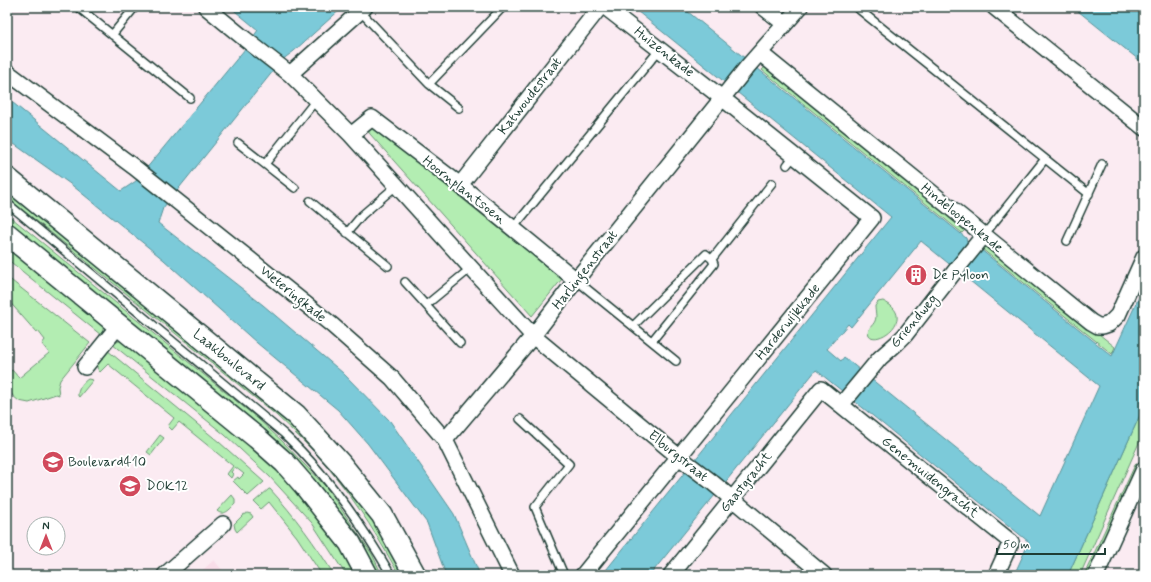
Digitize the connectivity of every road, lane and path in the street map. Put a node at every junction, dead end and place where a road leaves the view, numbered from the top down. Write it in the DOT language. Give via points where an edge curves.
graph roads {
  1 [pos="78,7"];
  2 [pos="135,7"];
  3 [pos="503,7"];
  4 [pos="600,7"];
  5 [pos="605,7"];
  6 [pos="763,7"];
  7 [pos="800,7"];
  8 [pos="856,7"];
  9 [pos="994,7"];
  10 [pos="208,8"];
  11 [pos="362,9"];
  12 [pos="785,24"];
  13 [pos="112,35"];
  14 [pos="660,49"];
  15 [pos="760,53"];
  16 [pos="285,70"];
  17 [pos="7,72"];
  18 [pos="429,84"];
  19 [pos="190,98"];
  20 [pos="722,98"];
  21 [pos="316,100"];
  22 [pos="459,108"];
  23 [pos="1144,128"];
  24 [pos="351,135"];
  25 [pos="238,143"];
  26 [pos="1045,159"];
  27 [pos="265,164"];
  28 [pos="1102,164"];
  29 [pos="7,178"];
  30 [pos="772,183"];
  31 [pos="460,185"];
  32 [pos="396,186"];
  33 [pos="295,188"];
  34 [pos="1089,194"];
  35 [pos="310,202"];
  36 [pos="7,203"];
  37 [pos="512,228"];
  38 [pos="347,232"];
  39 [pos="7,234"];
  40 [pos="984,235"];
  41 [pos="1067,241"];
  42 [pos="1144,257"];
  43 [pos="712,259"];
  44 [pos="388,266"];
  45 [pos="470,268"];
  46 [pos="576,280"];
  47 [pos="405,282"];
  48 [pos="426,305"];
  49 [pos="119,325"];
  50 [pos="633,326"];
  51 [pos="533,336"];
  52 [pos="652,341"];
  53 [pos="460,343"];
  54 [pos="676,360"];
  55 [pos="85,367"];
  56 [pos="821,389"];
  57 [pos="845,401"];
  58 [pos="520,420"];
  59 [pos="445,440"];
  60 [pos="679,457"];
  61 [pos="1144,469"];
  62 [pos="732,500"];
  63 [pos="223,524"];
  64 [pos="1098,574"];
  65 [pos="165,575"];
  66 [pos="367,575"];
  67 [pos="391,575"];
  68 [pos="415,575"];
  69 [pos="512,575"];
  70 [pos="564,575"];
  71 [pos="583,575"];
  72 [pos="671,575"];
  73 [pos="824,575"];
  74 [pos="996,575"];
  1 -- 13 [label="lane"];
  2 -- 13 [label="lane"];
  3 -- 18 [label="lane"];
  4 -- 31 [label="street, Katwoudestraat"];
  5 -- 14 [label="street, Huizenkade"];
  6 -- 12 [label="street"];
  7 -- 12 [label="street"];
  8 -- 26 [label="lane"];
  9 -- 23 [label="street"];
  10 -- 16 [label="street"];
  11 -- 16 [label="street"];
  11 -- 18 [label="lane"];
  12 -- 15 [label="street"];
  13 -- 19 [label="lane"];
  14 -- 20 [label="street, Huizenkade"];
  14 -- 37 [label="lane"];
  15 -- 20 [label="street"];
  15 -- 40 [label="street, Hindeloopenkade"];
  16 -- 21 [label="street"];
  17 -- 59 [label="street, Weteringkade" via="134,167 332,325 392,378"];
  18 -- 22 [label="lane"];
  20 -- 46 [label="street, Harlingenstraat"];
  20 -- 60 [label="street, Harderwijkkade" via="791,160 872,218"];
  21 -- 24 [label="street"];
  21 -- 27 [label="lane"];
  24 -- 31 [label="street, Hoornplantsoen" via="372,118"];
  24 -- 32 [label="street"];
  25 -- 27 [label="lane"];
  26 -- 34 [label="lane"];
  26 -- 40 [label="lane"];
  27 -- 33 [label="lane"];
  28 -- 34 [label="lane"];
  29 -- 68 [label="main road, Laakboulevard" via="296,415 340,462 382,516"];
  30 -- 43 [label="lane"];
  31 -- 37 [label="street, Hoornplantsoen"];
  32 -- 38 [label="lane" via="362,215"];
  32 -- 45 [label="street"];
  34 -- 41 [label="lane"];
  35 -- 38 [label="lane"];
  36 -- 67 [label="lane, Laakboulevard" via="300,448 363,528"];
  37 -- 46 [label="street, Hoornplantsoen"];
  38 -- 44 [label="lane"];
  39 -- 49 [label="main road"];
  40 -- 42 [label="street, Hindeloopenkade" via="1098,326 1108,324 1118,315"];
  40 -- 57 [label="street, Griendweg" via="905,334 880,358"];
  43 -- 50 [label="lane" via="706,254"];
  43 -- 52 [label="lane" via="714,264"];
  45 -- 48 [label="lane"];
  45 -- 51 [label="street"];
  46 -- 50 [label="lane"];
  46 -- 51 [label="street, Harlingenstraat"];
  47 -- 48 [label="lane"];
  48 -- 53 [label="lane"];
  49 -- 55 [label="street"];
  49 -- 66 [label="main road" via="285,463 350,543"];
  50 -- 52 [label="lane"];
  51 -- 59 [label="street, Harlingenstraat"];
  51 -- 60 [label="street, Elburgstraat"];
  52 -- 54 [label="lane"];
  56 -- 57 [label="street, Genemuidengracht"];
  56 -- 62 [label="street, Gaastgracht"];
  57 -- 74 [label="street, Genemuidengracht" via="1011,542"];
  58 -- 70 [label="lane" via="569,464 535,507"];
  59 -- 69 [label="street, Weteringkade"];
  60 -- 62 [label="street, Elburgstraat"];
  60 -- 71 [label="street, Harderwijkkade"];
  61 -- 64 [label="street"];
  62 -- 72 [label="street, Gaastgracht"];
  62 -- 73 [label="street, Elburgstraat"];
  63 -- 65 [label="street"];
}
